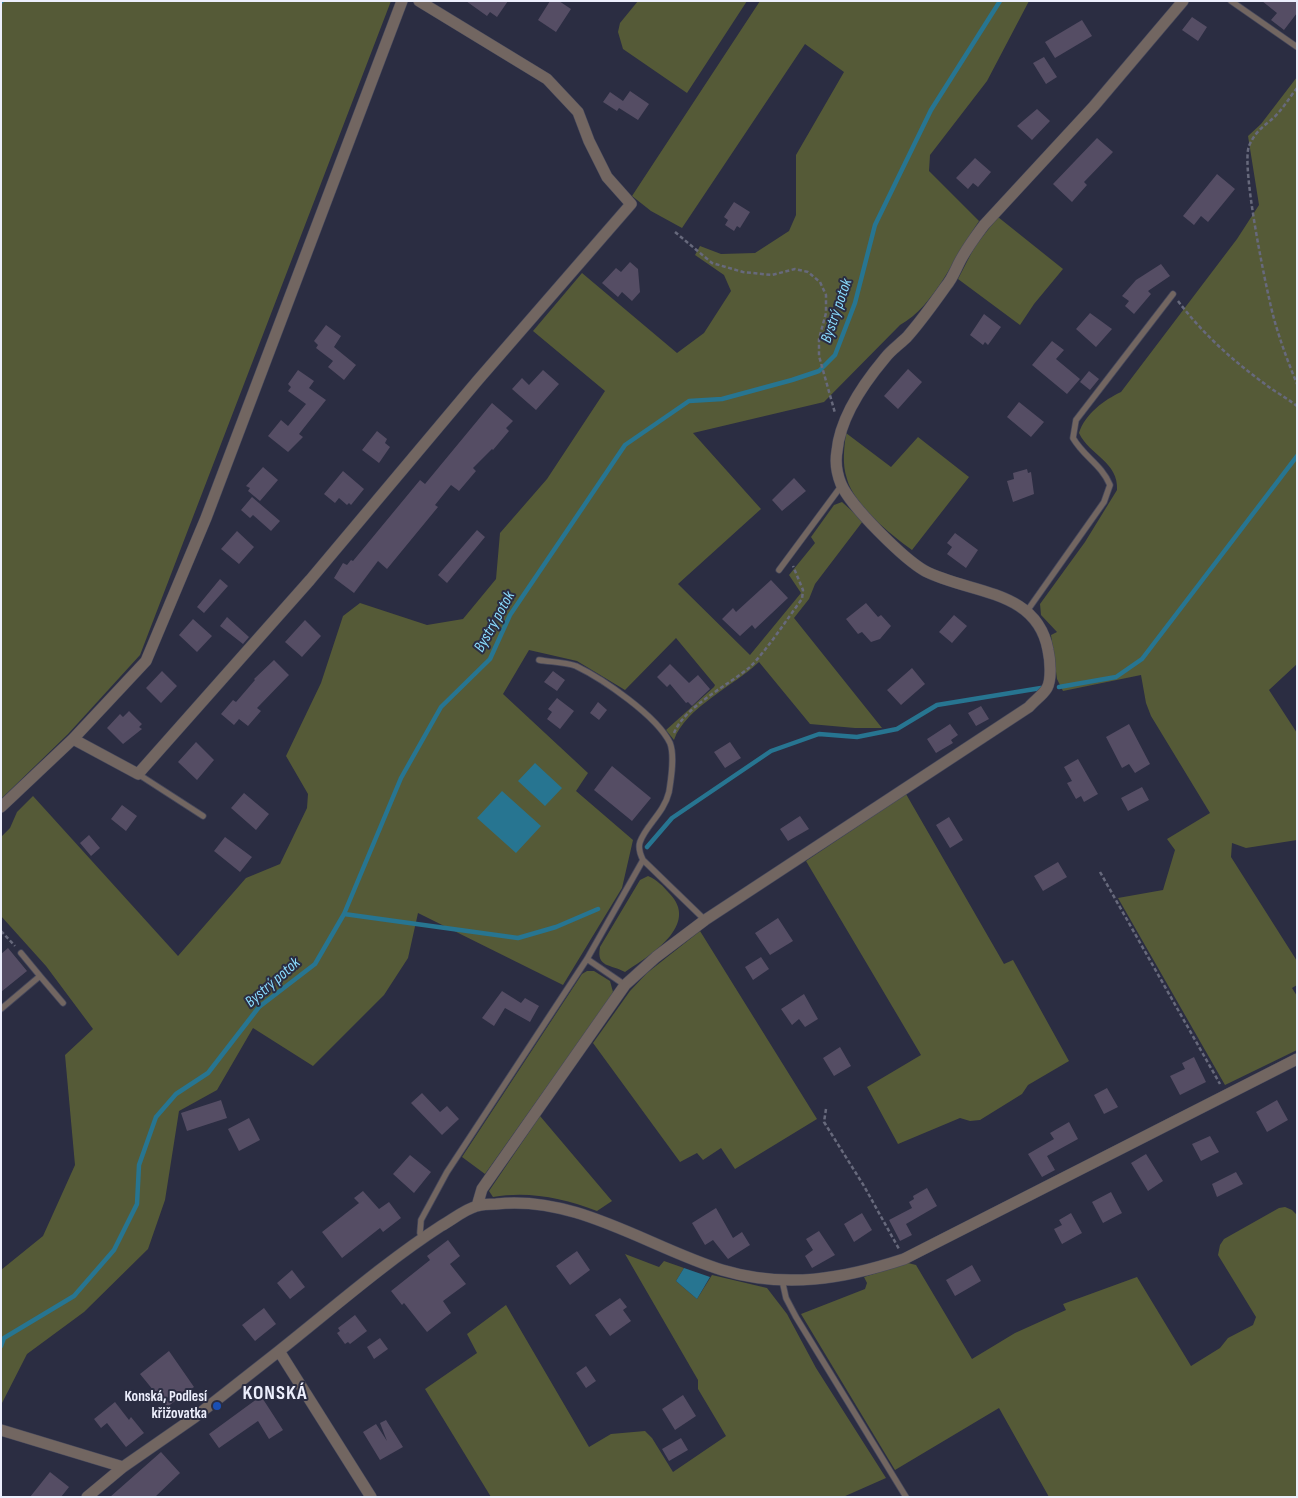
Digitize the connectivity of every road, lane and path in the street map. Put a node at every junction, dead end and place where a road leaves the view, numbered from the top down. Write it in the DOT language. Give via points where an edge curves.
graph roads {
  1 [pos="402,1"];
  2 [pos="419,1"];
  3 [pos="1183,1"];
  4 [pos="1231,1"];
  5 [pos="1297,47"];
  6 [pos="1297,88"];
  7 [pos="675,232"];
  8 [pos="1173,294"];
  9 [pos="1297,384"];
  10 [pos="1297,406"];
  11 [pos="840,434"];
  12 [pos="842,485"];
  13 [pos="789,558"];
  14 [pos="779,570"];
  15 [pos="1026,612"];
  16 [pos="538,660"];
  17 [pos="73,740"];
  18 [pos="670,744"];
  19 [pos="138,774"];
  20 [pos="1,807"];
  21 [pos="203,816"];
  22 [pos="643,860"];
  23 [pos="1100,872"];
  24 [pos="705,920"];
  25 [pos="1,931"];
  26 [pos="21,953"];
  27 [pos="586,960"];
  28 [pos="40,976"];
  29 [pos="625,985"];
  30 [pos="63,1003"];
  31 [pos="1,1009"];
  32 [pos="1297,1059"];
  33 [pos="1226,1094"];
  34 [pos="826,1109"];
  35 [pos="477,1206"];
  36 [pos="422,1238"];
  37 [pos="904,1259"];
  38 [pos="782,1280"];
  39 [pos="279,1351"];
  40 [pos="1,1430"];
  41 [pos="123,1467"];
  42 [pos="87,1497"];
  43 [pos="371,1497"];
  44 [pos="906,1497"];
  1 -- 17 [label="street" via="213,501 146,661"];
  2 -- 19 [label="street" via="547,79 578,112 607,177 630,204 310,580"];
  3 -- 11 [label="street" via="1094,106 984,225 968,246 949,284 872,375 845,419"];
  4 -- 5 [label="lane"];
  6 -- 9 [label="path" via="1271,120 1260,127 1249,146 1247,161 1273,317"];
  7 -- 11 [label="path" via="712,264 772,275 795,269 808,272 820,282 826,295 826,313 818,339 819,356"];
  8 -- 10 [label="path" via="1190,318 1224,351"];
  8 -- 15 [label="lane" via="1076,420 1073,438 1080,450 1104,471 1110,485 1104,502"];
  11 -- 12 [label="street" via="836,452"];
  12 -- 13 [label="lane"];
  12 -- 15 [label="street" via="857,506 910,561 938,576 1004,597"];
  13 -- 14 [label="lane"];
  13 -- 18 [label="path" via="803,590 802,598 750,666 681,722"];
  15 -- 24 [label="street" via="1039,624 1046,637 1049,658 1048,687 1029,707"];
  16 -- 18 [label="lane" via="574,666 596,678 635,705"];
  17 -- 19 [label="street"];
  17 -- 20 [label="street"];
  18 -- 22 [label="lane" via="669,791 640,842"];
  19 -- 21 [label="lane"];
  22 -- 24 [label="lane"];
  22 -- 27 [label="lane"];
  23 -- 33 [label="path"];
  24 -- 29 [label="street"];
  25 -- 26 [label="path"];
  26 -- 28 [label="lane"];
  27 -- 29 [label="lane"];
  27 -- 36 [label="lane" via="447,1172 421,1220"];
  28 -- 30 [label="lane"];
  28 -- 31 [label="lane"];
  29 -- 35 [label="street" via="482,1189"];
  32 -- 33 [label="street"];
  33 -- 37 [label="street"];
  34 -- 37 [label="path" via="824,1122"];
  35 -- 36 [label="street"];
  35 -- 38 [label="street" via="526,1202 556,1208 598,1220 723,1270"];
  36 -- 39 [label="street"];
  37 -- 38 [label="street" via="813,1281"];
  38 -- 44 [label="lane" via="786,1298 796,1317"];
  39 -- 41 [label="street" via="195,1417"];
  39 -- 43 [label="street"];
  40 -- 41 [label="street"];
  41 -- 42 [label="street"];
}
